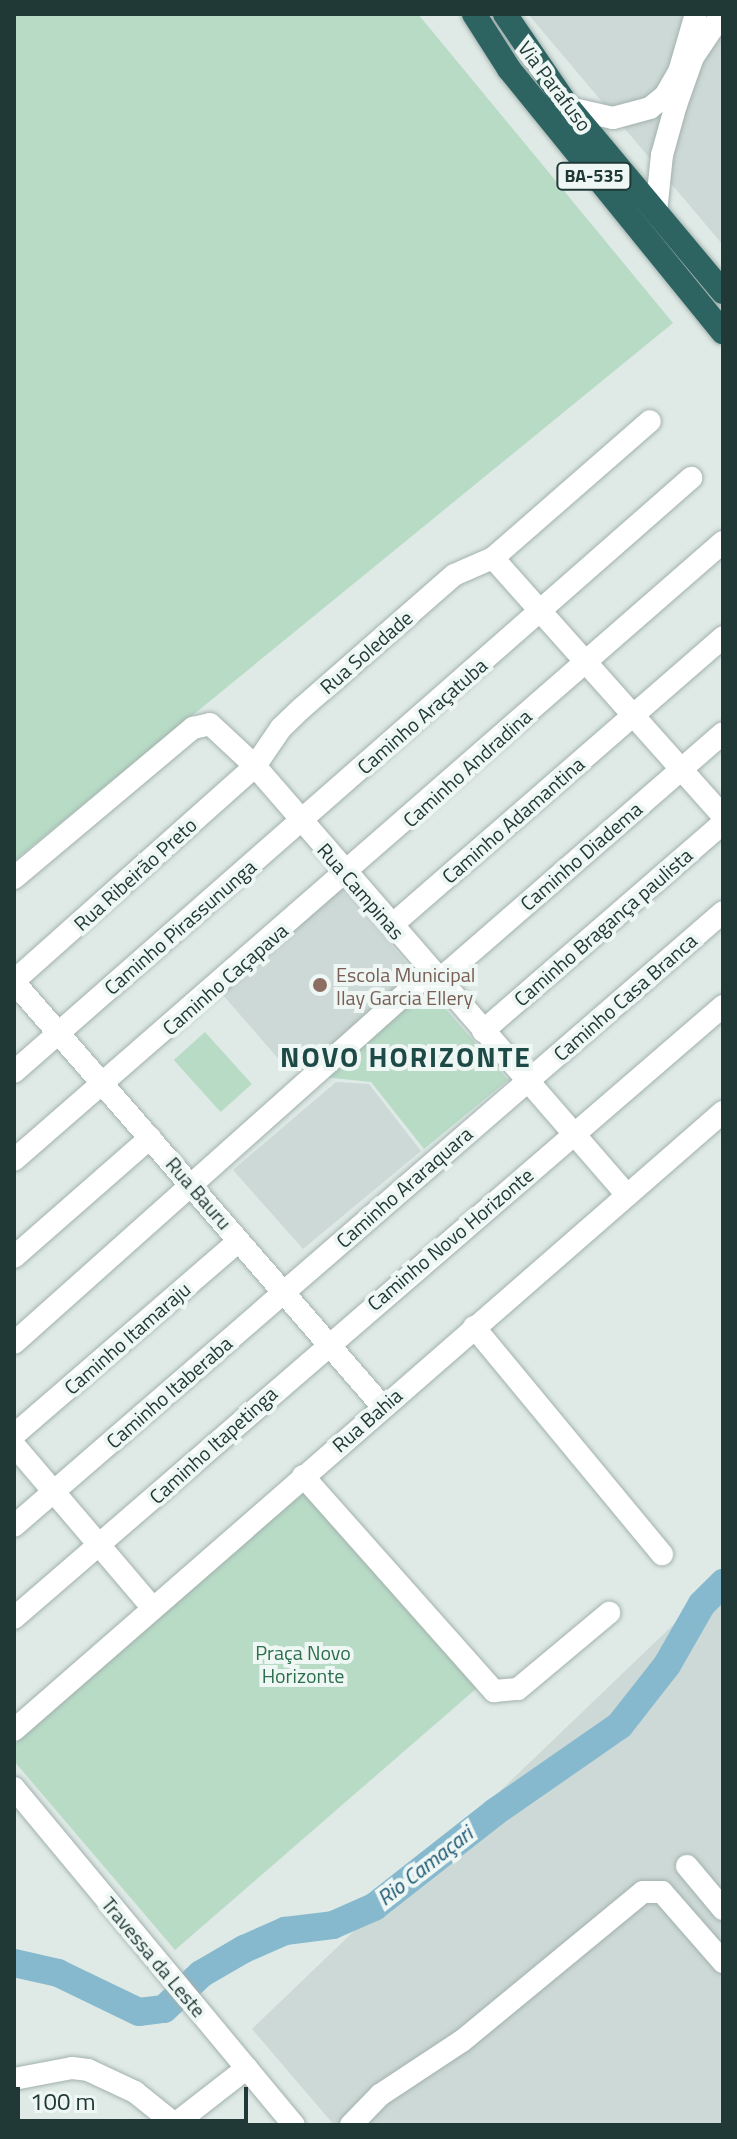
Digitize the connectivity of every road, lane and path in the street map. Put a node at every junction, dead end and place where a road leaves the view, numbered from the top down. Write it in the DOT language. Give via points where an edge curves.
graph roads {
  1 [pos="460,14"];
  2 [pos="474,14"];
  3 [pos="505,14"];
  4 [pos="696,14"];
  5 [pos="722,14"];
  6 [pos="509,69"];
  7 [pos="683,74"];
  8 [pos="569,108"];
  9 [pos="656,212"];
  10 [pos="723,292"];
  11 [pos="723,332"];
  12 [pos="650,421"];
  13 [pos="691,478"];
  14 [pos="723,542"];
  15 [pos="493,558"];
  16 [pos="543,610"];
  17 [pos="723,637"];
  18 [pos="587,662"];
  19 [pos="634,714"];
  20 [pos="723,733"];
  21 [pos="255,766"];
  22 [pos="681,769"];
  23 [pos="723,816"];
  24 [pos="301,821"];
  25 [pos="723,823"];
  26 [pos="347,874"];
  27 [pos="14,878"];
  28 [pos="723,912"];
  29 [pos="392,925"];
  30 [pos="435,975"];
  31 [pos="14,981"];
  32 [pos="723,1006"];
  33 [pos="483,1031"];
  34 [pos="59,1033"];
  35 [pos="14,1072"];
  36 [pos="526,1082"];
  37 [pos="102,1084"];
  38 [pos="723,1112"];
  39 [pos="573,1135"];
  40 [pos="150,1138"];
  41 [pos="14,1160"];
  42 [pos="193,1185"];
  43 [pos="627,1195"];
  44 [pos="239,1241"];
  45 [pos="14,1257"];
  46 [pos="282,1291"];
  47 [pos="474,1327"];
  48 [pos="14,1343"];
  49 [pos="327,1344"];
  50 [pos="382,1406"];
  51 [pos="14,1435"];
  52 [pos="14,1445"];
  53 [pos="303,1476"];
  54 [pos="55,1492"];
  55 [pos="14,1526"];
  56 [pos="100,1546"];
  57 [pos="662,1554"];
  58 [pos="152,1607"];
  59 [pos="609,1613"];
  60 [pos="14,1618"];
  61 [pos="14,1730"];
  62 [pos="14,1788"];
  63 [pos="687,1866"];
  64 [pos="723,1909"];
  65 [pos="723,1962"];
  66 [pos="247,2068"];
  67 [pos="14,2079"];
  68 [pos="175,2124"];
  69 [pos="294,2125"];
  70 [pos="351,2125"];
  1 -- 6 [label="highway"];
  2 -- 6 [label="highway, Via Parafuso / BA-535"];
  3 -- 8 [label="highway, Via Parafuso / BA-535"];
  4 -- 7 [label="street"];
  5 -- 7 [label="street"];
  6 -- 11 [label="highway, Via Parafuso / BA-535"];
  7 -- 8 [label="street" via="665,96 631,116 596,116"];
  7 -- 9 [label="street" via="667,134"];
  8 -- 9 [label="highway, Via Parafuso / BA-535"];
  9 -- 10 [label="highway, Via Parafuso / BA-535"];
  12 -- 15 [label="street, Rua Soledade"];
  13 -- 16 [label="street, Caminho Araçatuba"];
  14 -- 18 [label="street, Caminho Andradina"];
  15 -- 16 [label="street"];
  15 -- 21 [label="street, Rua Soledade" via="454,575 281,728"];
  16 -- 18 [label="street"];
  16 -- 24 [label="street, Caminho Araçatuba"];
  17 -- 19 [label="street, Caminho Adamantina"];
  18 -- 19 [label="street"];
  18 -- 26 [label="street, Caminho Andradina"];
  19 -- 22 [label="street"];
  19 -- 29 [label="street, Caminho Adamantina"];
  20 -- 22 [label="street, Caminho Diadema"];
  21 -- 24 [label="street, Rua Campinas"];
  21 -- 27 [label="street, Rua Campinas" via="210,724 199,724"];
  21 -- 31 [label="street, Rua Ribeirão Preto"];
  22 -- 23 [label="street"];
  22 -- 30 [label="street, Caminho Diadema"];
  24 -- 26 [label="street, Rua Campinas"];
  24 -- 34 [label="street, Caminho Pirassununga"];
  25 -- 33 [label="street, Caminho Bragança paulista"];
  26 -- 29 [label="street, Rua Campinas"];
  26 -- 37 [label="street, Caminho Caçapava"];
  28 -- 36 [label="street, Caminho Casa Branca"];
  29 -- 30 [label="street, Rua Campinas"];
  30 -- 33 [label="street, Rua Campinas"];
  30 -- 42 [label="street, Caminho Diadema"];
  31 -- 34 [label="street, Rua Bauru"];
  32 -- 39 [label="street, Caminho Novo Horizonte"];
  33 -- 36 [label="street, Rua Campinas"];
  34 -- 35 [label="street, Caminho Pirassununga"];
  34 -- 37 [label="street, Rua Bauru"];
  36 -- 39 [label="street, Rua Campinas"];
  36 -- 46 [label="street, Caminho Araraquara"];
  37 -- 40 [label="street, Rua Bauru"];
  37 -- 41 [label="street, Caminho Caçapava"];
  38 -- 43 [label="street, Rua Bahia"];
  39 -- 43 [label="street, Rua Campinas"];
  39 -- 49 [label="street, Caminho Novo Horizonte"];
  40 -- 42 [label="street, Rua Bauru"];
  40 -- 45 [label="street"];
  42 -- 44 [label="street, Rua Bauru"];
  42 -- 48 [label="street, Caminho Diadema"];
  43 -- 47 [label="street, Rua Bahia"];
  44 -- 46 [label="street, Rua Bauru"];
  44 -- 51 [label="street, Caminho Itamaraju"];
  46 -- 49 [label="street, Rua Bauru"];
  46 -- 54 [label="street, Caminho Itaberaba"];
  47 -- 50 [label="street, Rua Bahia"];
  47 -- 57 [label="street"];
  49 -- 50 [label="street, Rua Bauru"];
  49 -- 56 [label="street, Caminho Itapetinga"];
  50 -- 53 [label="street, Rua Bahia"];
  52 -- 54 [label="street"];
  53 -- 58 [label="street, Rua Bahia"];
  53 -- 59 [label="street" via="494,1691 518,1689"];
  54 -- 55 [label="street, Caminho Itaberaba"];
  54 -- 56 [label="street"];
  56 -- 58 [label="street"];
  56 -- 60 [label="street, Caminho Itapetinga"];
  58 -- 61 [label="street, Rua Bahia"];
  62 -- 66 [label="street, Travessa da Leste"];
  63 -- 64 [label="street"];
  65 -- 70 [label="street" via="662,1892 643,1892 462,2041 380,2095"];
  66 -- 68 [label="street"];
  66 -- 69 [label="street, Travessa da Leste"];
  67 -- 68 [label="street" via="88,2070 135,2092"];
}
